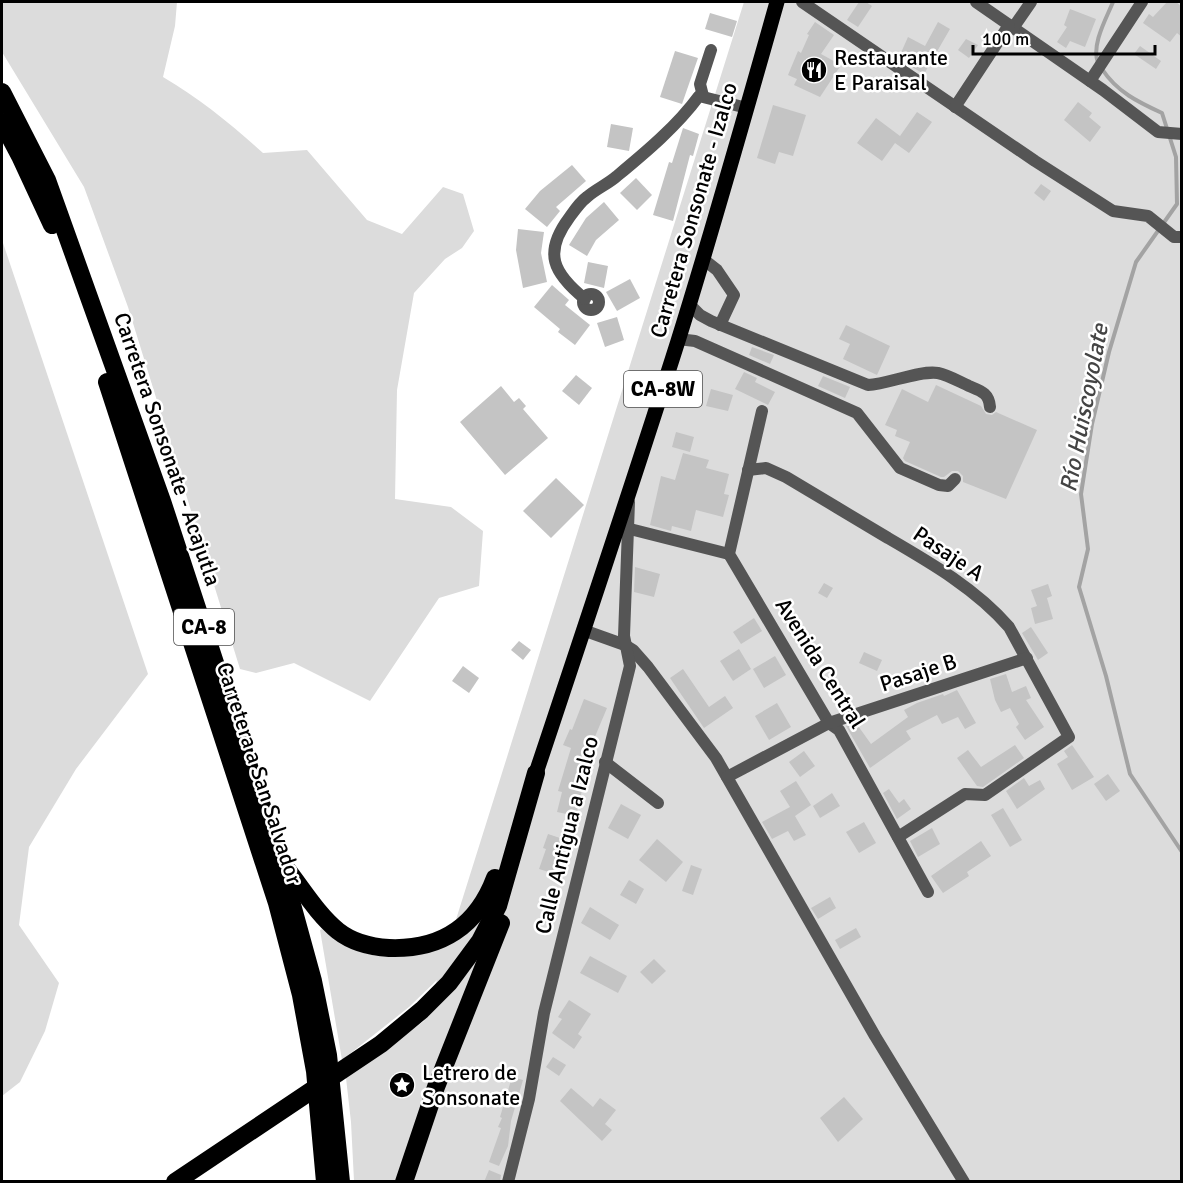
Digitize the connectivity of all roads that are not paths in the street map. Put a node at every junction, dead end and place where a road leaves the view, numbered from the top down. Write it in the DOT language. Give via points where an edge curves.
graph roads {
  1 [pos="777,2"];
  2 [pos="802,2"];
  3 [pos="976,2"];
  4 [pos="1031,2"];
  5 [pos="1142,2"];
  6 [pos="1011,26"];
  7 [pos="711,50"];
  8 [pos="1093,77"];
  9 [pos="2,92"];
  10 [pos="703,96"];
  11 [pos="955,107"];
  12 [pos="747,108"];
  13 [pos="2,122"];
  14 [pos="1179,133"];
  15 [pos="1178,237"];
  16 [pos="703,259"];
  17 [pos="585,298"];
  18 [pos="689,304"];
  19 [pos="720,325"];
  20 [pos="678,339"];
  21 [pos="990,407"];
  22 [pos="762,411"];
  23 [pos="748,470"];
  24 [pos="955,479"];
  25 [pos="629,495"];
  26 [pos="630,529"];
  27 [pos="729,554"];
  28 [pos="583,630"];
  29 [pos="625,645"];
  30 [pos="1027,658"];
  31 [pos="829,723"];
  32 [pos="604,762"];
  33 [pos="536,773"];
  34 [pos="727,777"];
  35 [pos="658,803"];
  36 [pos="898,837"];
  37 [pos="280,861"];
  38 [pos="928,892"];
  39 [pos="175,1182"];
  40 [pos="325,1182"];
  41 [pos="341,1182"];
  42 [pos="404,1182"];
  43 [pos="508,1182"];
  44 [pos="964,1182"];
  1 -- 12 [label="main road, Carretera Sonsonate - Izalco / CA-8W"];
  2 -- 11 [label="street"];
  3 -- 6 [label="street"];
  4 -- 6 [label="street"];
  5 -- 8 [label="street"];
  6 -- 8 [label="street"];
  6 -- 11 [label="street"];
  7 -- 10 [label="street" via="700,84"];
  8 -- 14 [label="street" via="1158,132"];
  9 -- 37 [label="highway, Carretera Sonsonate - Acajutla / CA-8" via="51,191 162,501"];
  10 -- 12 [label="street"];
  10 -- 17 [label="street" via="628,167 585,198 561,228 554,243 554,260 561,276"];
  11 -- 15 [label="street" via="1113,211 1148,216"];
  12 -- 16 [label="main road, Carretera Sonsonate - Izalco / CA-8W"];
  13 -- 40 [label="highway, Carretera a San Salvador / CA-8" via="50,219 277,903 301,994 315,1071"];
  16 -- 18 [label="main road, Carretera Sonsonate - Izalco / CA-8W"];
  16 -- 19 [label="street" via="717,270 734,295"];
  18 -- 19 [label="street"];
  18 -- 20 [label="main road, Carretera Sonsonate - Izalco / CA-8W"];
  19 -- 21 [label="street" via="868,386 937,373 984,392"];
  20 -- 24 [label="street" via="695,341 857,413 900,468 939,485 948,486"];
  20 -- 25 [label="main road, Carretera Sonsonate - Izalco / CA-8W"];
  22 -- 23 [label="street"];
  23 -- 27 [label="street"];
  23 -- 30 [label="street, Pasaje A" via="766,468 786,477 954,578 1010,627"];
  25 -- 26 [label="street, Calle Antigua a Izalco"];
  25 -- 28 [label="main road, Carretera Sonsonate - Izalco / CA-8W"];
  26 -- 27 [label="street"];
  26 -- 29 [label="street, Calle Antigua a Izalco"];
  27 -- 31 [label="street, Avenida Central"];
  28 -- 29 [label="street"];
  28 -- 33 [label="main road, Carretera Sonsonate - Izalco / CA-8W"];
  29 -- 32 [label="street, Calle Antigua a Izalco" via="630,666"];
  29 -- 34 [label="street" via="648,666"];
  30 -- 31 [label="street, Pasaje B"];
  30 -- 36 [label="street, Pasaje A" via="1069,737 985,795 965,794"];
  31 -- 34 [label="street, Pasaje B"];
  31 -- 36 [label="street, Avenida Central" via="839,730"];
  32 -- 35 [label="street"];
  32 -- 43 [label="street, Calle Antigua a Izalco"];
  33 -- 37 [label="highway" via="488,898 466,924 433,943 400,948 352,939 324,917"];
  33 -- 39 [label="highway" via="498,906 476,947 449,983 394,1034"];
  33 -- 42 [label="highway" via="516,877"];
  34 -- 44 [label="street" via="875,1036"];
  36 -- 38 [label="street, Avenida Central"];
  37 -- 41 [label="highway, Carretera Sonsonate - Acajutla / CA-8" via="313,981 328,1054"];
}
